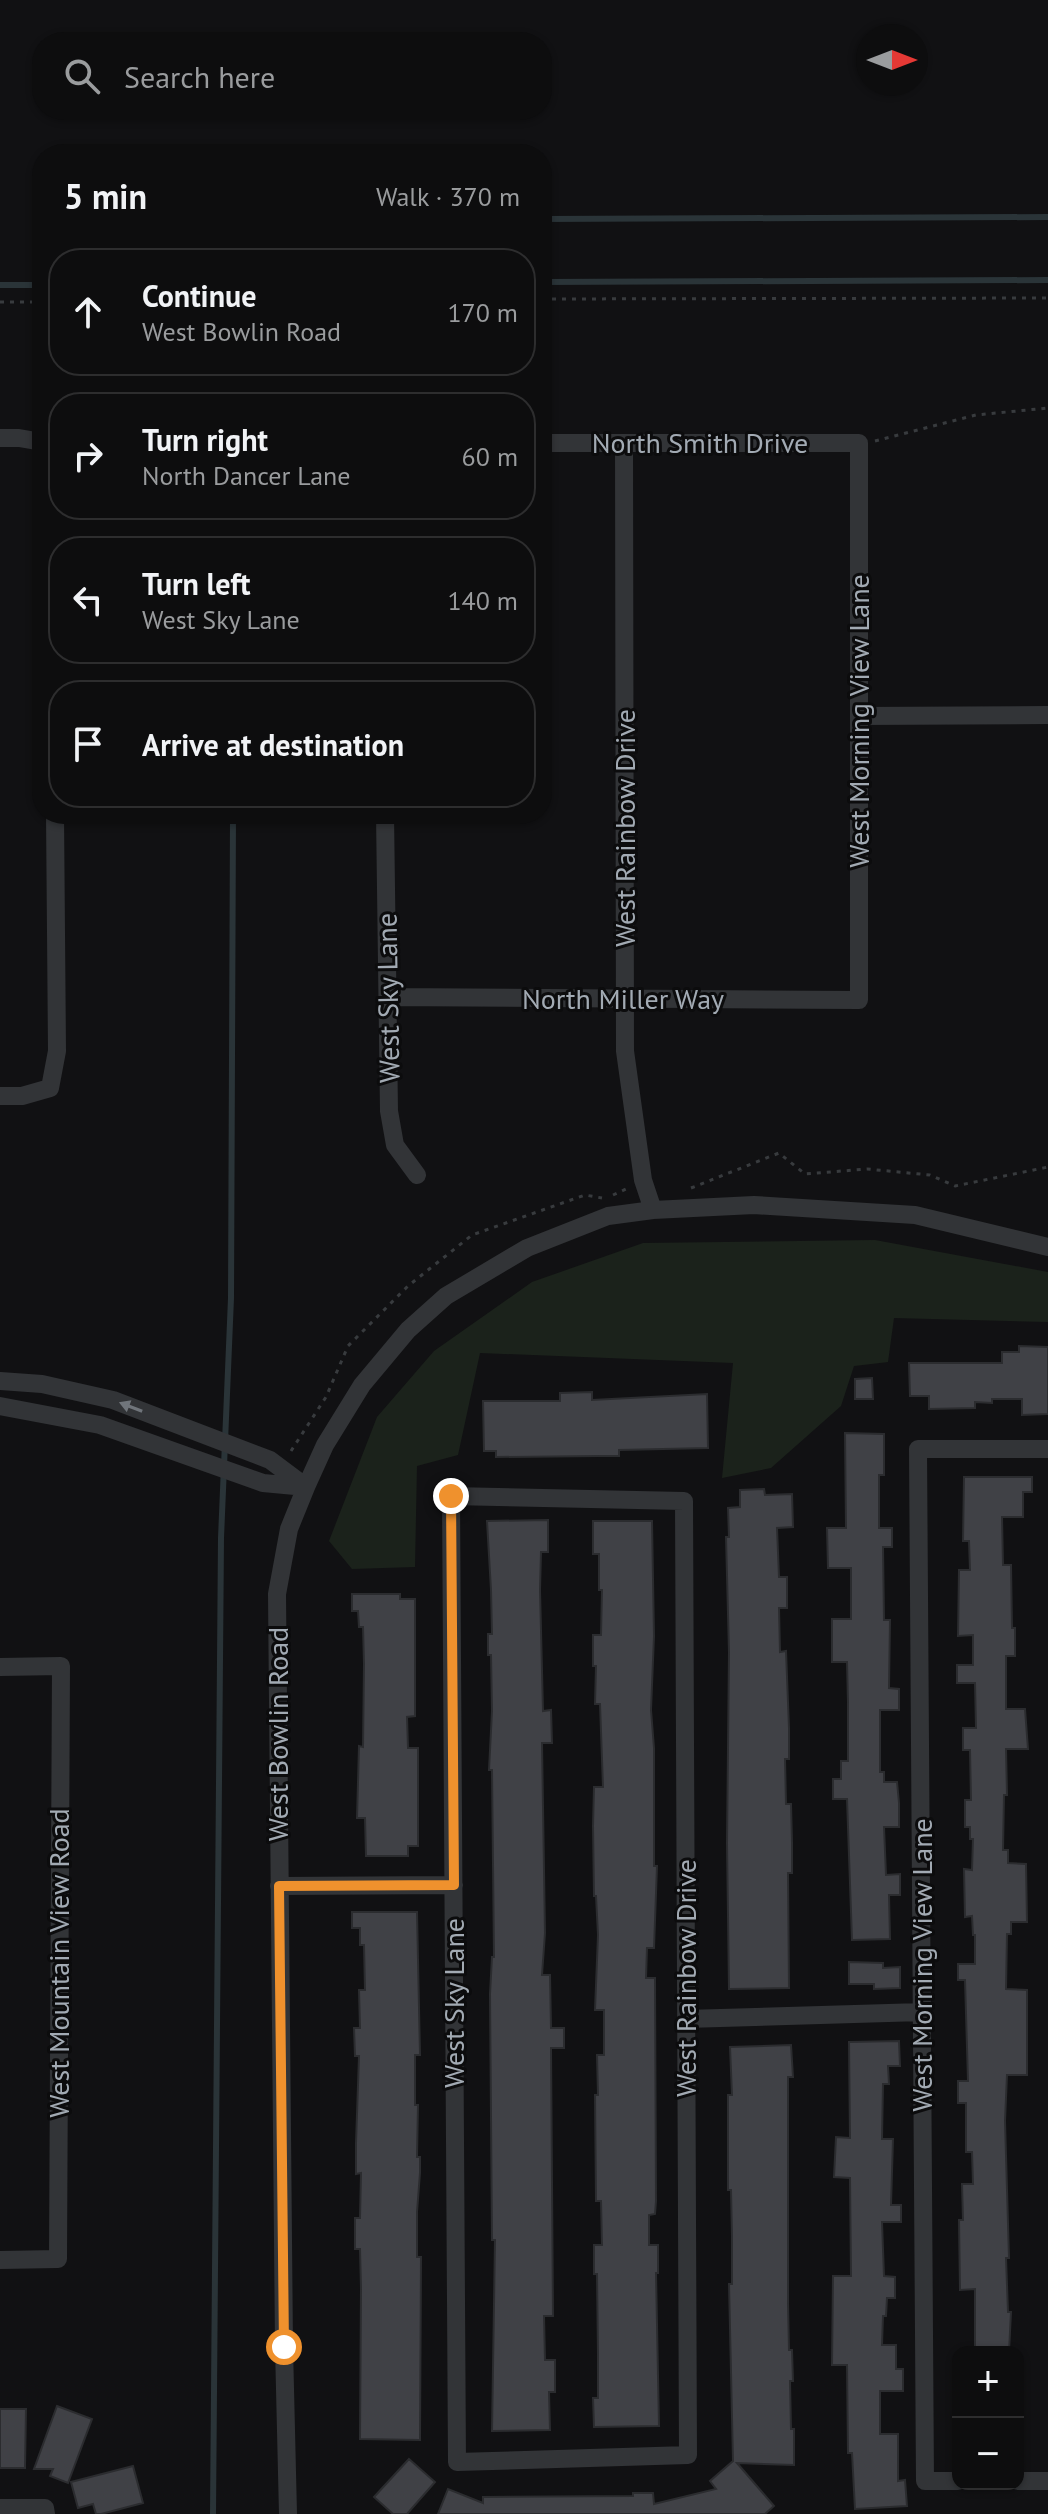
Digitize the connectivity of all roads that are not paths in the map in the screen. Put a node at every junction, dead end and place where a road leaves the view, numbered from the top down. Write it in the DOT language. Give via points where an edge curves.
graph roads {
  1 [pos="0,438"];
  2 [pos="32,440"];
  3 [pos="552,443"];
  4 [pos="624,443"];
  5 [pos="859,443"];
  6 [pos="1048,715"];
  7 [pos="859,716"];
  8 [pos="55,824"];
  9 [pos="385,824"];
  10 [pos="388,997"];
  11 [pos="625,999"];
  12 [pos="859,1000"];
  13 [pos="0,1096"];
  14 [pos="417,1175"];
  15 [pos="653,1210"];
  16 [pos="1048,1247"];
  17 [pos="0,1381"];
  18 [pos="0,1406"];
  19 [pos="1048,1449"];
  20 [pos="306,1487"];
  21 [pos="684,1501"];
  22 [pos="0,1667"];
  23 [pos="454,1885"];
  24 [pos="279,1886"];
  25 [pos="922,2012"];
  26 [pos="686,2019"];
  27 [pos="0,2260"];
  28 [pos="688,2455"];
  29 [pos="952,2481"];
  30 [pos="1024,2481"];
  31 [pos="1048,2481"];
  32 [pos="0,2508"];
  33 [pos="46,2511"];
  34 [pos="288,2514"];
  1 -- 2 [label="street"];
  3 -- 4 [label="street, North Smith Drive"];
  4 -- 5 [label="street, North Smith Drive"];
  4 -- 11 [label="street, West Rainbow Drive"];
  5 -- 7 [label="street, West Morning View Lane"];
  6 -- 7 [label="street"];
  7 -- 12 [label="street, West Morning View Lane"];
  8 -- 13 [label="street" via="57,1051 50,1088"];
  9 -- 10 [label="street, West Sky Lane"];
  10 -- 11 [label="street, North Miller Way"];
  10 -- 14 [label="street, West Sky Lane" via="389,1111 395,1145"];
  11 -- 12 [label="street, North Miller Way"];
  11 -- 15 [label="street, West Rainbow Drive" via="625,1051 643,1180"];
  15 -- 16 [label="street, West Bowlin Road" via="754,1205 915,1215"];
  15 -- 20 [label="street, West Bowlin Road" via="608,1216 527,1248 446,1296 408,1330 362,1385"];
  20 -- 17 [label="street, one-way" via="270,1460 113,1400 42,1384"];
  18 -- 20 [label="street" via="100,1425 263,1483"];
  19 -- 25 [label="street, West Morning View Lane" via="918,1449"];
  20 -- 24 [label="street, West Bowlin Road" via="289,1529 277,1594"];
  21 -- 23 [label="street, West Sky Lane" via="451,1496"];
  21 -- 26 [label="street, West Rainbow Drive"];
  22 -- 27 [label="street, West Mountain View Road" via="61,1666 58,2259"];
  23 -- 24 [label="street"];
  23 -- 28 [label="street, West Sky Lane" via="457,2462"];
  24 -- 34 [label="street, West Bowlin Road"];
  25 -- 26 [label="street"];
  25 -- 29 [label="street, West Morning View Lane" via="925,2481"];
  26 -- 28 [label="street, West Rainbow Drive"];
  30 -- 31 [label="street"];
  32 -- 33 [label="street"];
}
